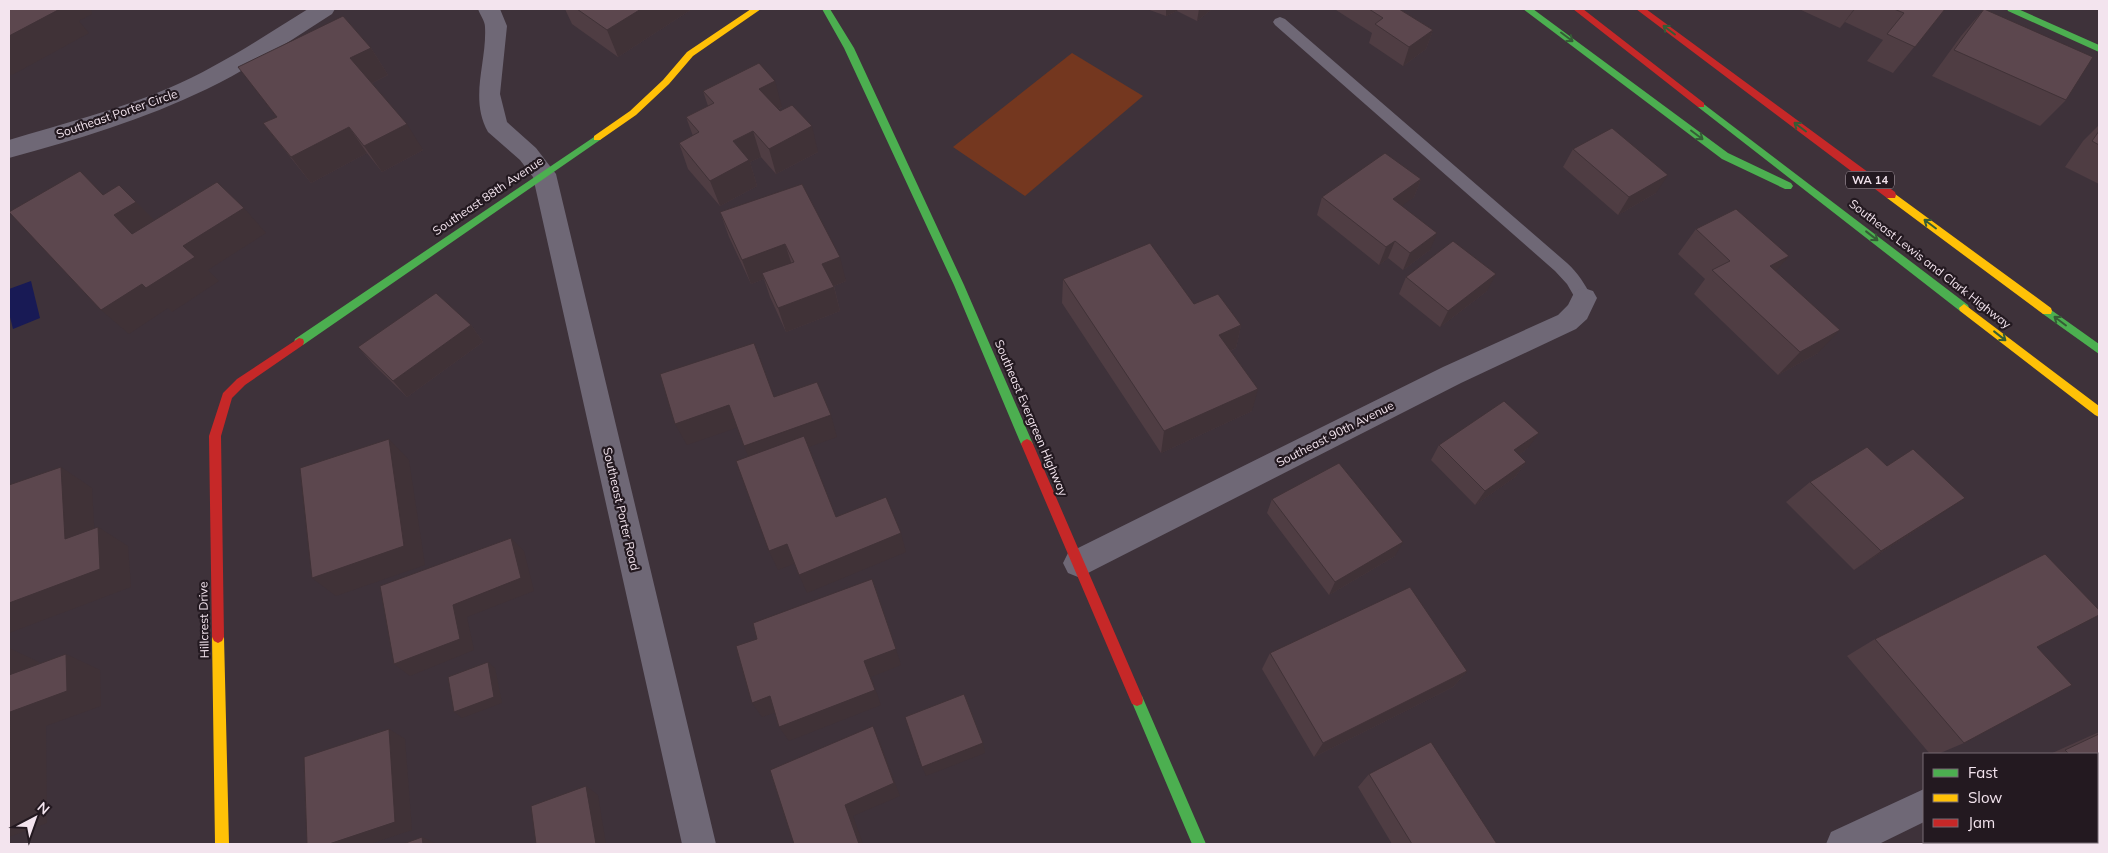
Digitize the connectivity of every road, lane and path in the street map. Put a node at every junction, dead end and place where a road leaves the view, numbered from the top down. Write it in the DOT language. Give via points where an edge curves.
graph roads {
  1 [pos="324,9"];
  2 [pos="489,9"];
  3 [pos="757,9"];
  4 [pos="826,9"];
  5 [pos="1527,9"];
  6 [pos="1577,9"];
  7 [pos="1640,9"];
  8 [pos="2011,9"];
  9 [pos="1280,22"];
  10 [pos="2099,49"];
  11 [pos="9,149"];
  12 [pos="544,174"];
  13 [pos="1833,207"];
  14 [pos="1584,298"];
  15 [pos="2099,350"];
  16 [pos="227,396"];
  17 [pos="2099,412"];
  18 [pos="1078,563"];
  19 [pos="1923,805"];
  20 [pos="222,844"];
  21 [pos="698,844"];
  22 [pos="1199,844"];
  23 [pos="1843,844"];
  1 -- 11 [label="street, Southeast Porter Circle" via="233,66 164,99"];
  2 -- 12 [label="street" via="496,26 489,94 496,126 528,154"];
  3 -- 12 [label="main road, Southeast 88th Avenue" via="690,54 634,113"];
  4 -- 18 [label="main road, Southeast Evergreen Highway" via="848,48 959,285"];
  5 -- 13 [label="main road, one-way" via="1725,156"];
  6 -- 13 [label="main road, Southeast Lewis and Clark Highway"];
  15 -- 7 [label="main road, WA 14, one-way"];
  8 -- 10 [label="main road"];
  9 -- 14 [label="lane" via="1561,267"];
  12 -- 16 [label="main road, Southeast 88th Avenue" via="241,382"];
  12 -- 21 [label="street, Southeast Porter Road"];
  13 -- 17 [label="main road, Southeast Lewis and Clark Highway, one-way"];
  14 -- 18 [label="street, Southeast 90th Avenue" via="1578,312 1567,322 1452,375"];
  16 -- 20 [label="main road, Hillcrest Drive" via="215,436"];
  18 -- 22 [label="main road, Southeast Evergreen Highway"];
  19 -- 23 [label="street"];
}
